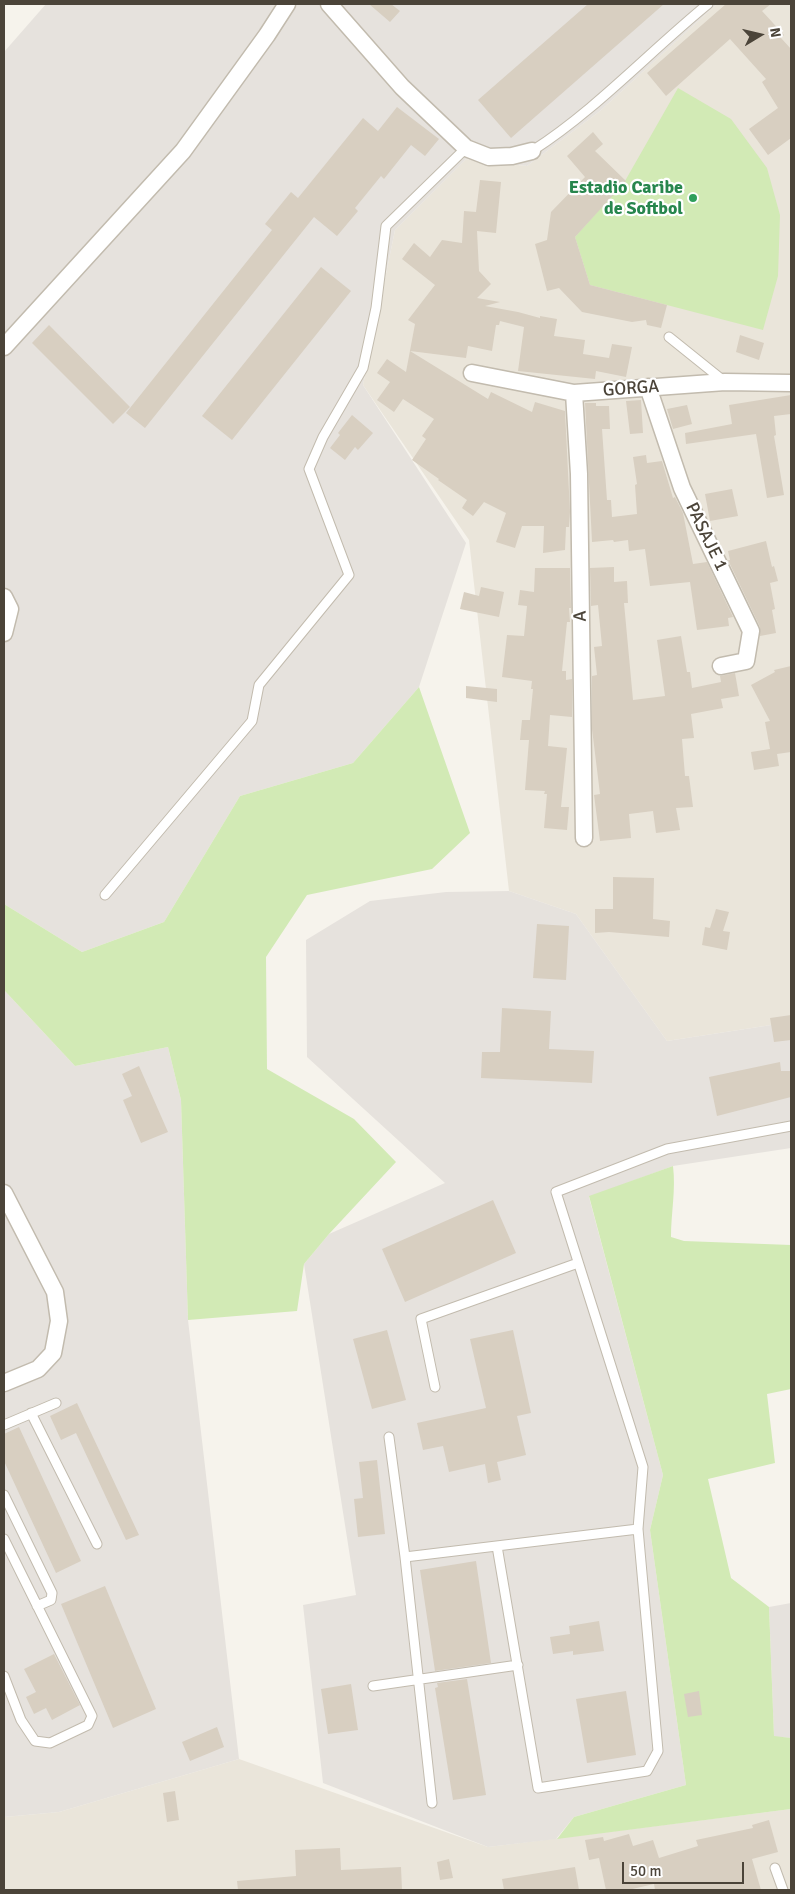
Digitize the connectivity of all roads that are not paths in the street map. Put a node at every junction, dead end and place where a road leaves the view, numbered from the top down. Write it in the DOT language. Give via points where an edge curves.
graph roads {
  1 [pos="287,4"];
  2 [pos="330,4"];
  3 [pos="708,4"];
  4 [pos="466,148"];
  5 [pos="532,151"];
  6 [pos="669,337"];
  7 [pos="4,347"];
  8 [pos="472,373"];
  9 [pos="726,382"];
  10 [pos="791,383"];
  11 [pos="648,387"];
  12 [pos="574,393"];
  13 [pos="4,597"];
  14 [pos="4,633"];
  15 [pos="721,666"];
  16 [pos="584,838"];
  17 [pos="105,895"];
  18 [pos="791,1126"];
  19 [pos="4,1193"];
  20 [pos="578,1263"];
  21 [pos="4,1384"];
  22 [pos="435,1387"];
  23 [pos="56,1403"];
  24 [pos="31,1413"];
  25 [pos="4,1425"];
  26 [pos="389,1437"];
  27 [pos="4,1495"];
  28 [pos="638,1529"];
  29 [pos="4,1539"];
  30 [pos="97,1544"];
  31 [pos="497,1546"];
  32 [pos="405,1557"];
  33 [pos="37,1606"];
  34 [pos="518,1665"];
  35 [pos="4,1676"];
  36 [pos="418,1680"];
  37 [pos="373,1686"];
  38 [pos="432,1803"];
  39 [pos="774,1868"];
  40 [pos="783,1890"];
  1 -- 7 [label="street" via="183,151"];
  2 -- 4 [label="street" via="402,87"];
  3 -- 5 [label="lane" via="554,137"];
  4 -- 5 [label="street" via="489,157"];
  4 -- 17 [label="lane" via="386,226 376,308 363,368 323,437 309,469 349,575 259,685 252,720"];
  6 -- 9 [label="lane"];
  8 -- 12 [label="street, GORGA"];
  9 -- 10 [label="street, GORGA"];
  9 -- 11 [label="street, GORGA"];
  11 -- 12 [label="street, GORGA"];
  11 -- 15 [label="street, PASAJE 1" via="682,488 751,631 746,660"];
  12 -- 16 [label="street, A" via="579,474"];
  13 -- 14 [label="street" via="10,609"];
  18 -- 20 [label="lane" via="667,1149 556,1192"];
  19 -- 21 [label="street" via="55,1292 60,1321 53,1353 38,1369"];
  20 -- 22 [label="lane" via="421,1319"];
  20 -- 28 [label="lane" via="643,1468"];
  23 -- 24 [label="lane"];
  24 -- 25 [label="lane"];
  24 -- 30 [label="lane"];
  26 -- 32 [label="lane"];
  27 -- 33 [label="lane" via="52,1592 51,1600"];
  28 -- 31 [label="lane"];
  28 -- 34 [label="lane" via="658,1751 647,1771 538,1788"];
  29 -- 33 [label="lane"];
  31 -- 32 [label="lane"];
  31 -- 34 [label="lane"];
  32 -- 36 [label="lane"];
  33 -- 35 [label="lane" via="92,1716 88,1725 50,1743 35,1740 21,1720"];
  34 -- 36 [label="lane"];
  36 -- 37 [label="lane"];
  36 -- 38 [label="lane"];
  39 -- 40 [label="lane"];
}
